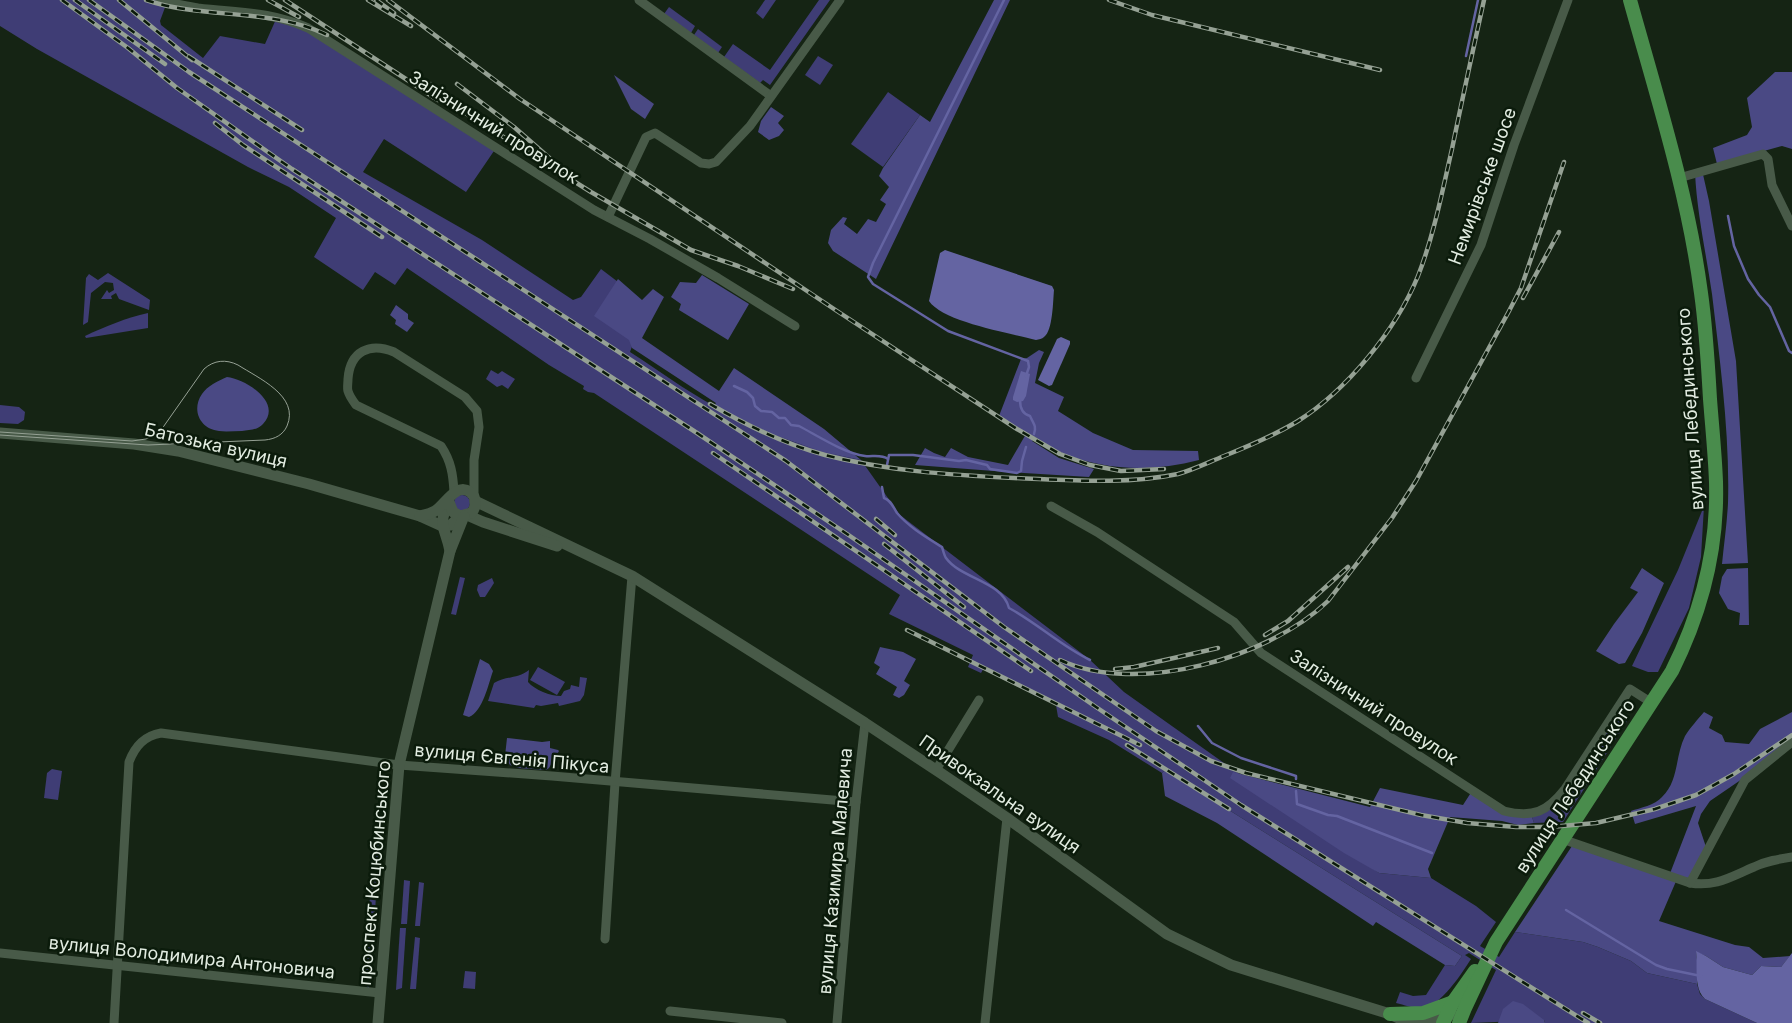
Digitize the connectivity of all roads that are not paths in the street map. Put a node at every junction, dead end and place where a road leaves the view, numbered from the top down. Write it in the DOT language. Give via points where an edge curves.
graph roads {
  1 [pos="639,0"];
  2 [pos="840,0"];
  3 [pos="1568,0"];
  4 [pos="1630,0"];
  5 [pos="160,1"];
  6 [pos="771,96"];
  7 [pos="1679,178"];
  8 [pos="608,217"];
  9 [pos="1792,226"];
  10 [pos="795,326"];
  11 [pos="1416,378"];
  12 [pos="0,434"];
  13 [pos="451,497"];
  14 [pos="475,499"];
  15 [pos="1050,506"];
  16 [pos="420,516"];
  17 [pos="464,516"];
  18 [pos="483,522"];
  19 [pos="442,526"];
  20 [pos="450,551"];
  21 [pos="588,556"];
  22 [pos="632,576"];
  23 [pos="979,700"];
  24 [pos="1652,703"];
  25 [pos="866,723"];
  26 [pos="1792,742"];
  27 [pos="399,765"];
  28 [pos="936,770"];
  29 [pos="615,783"];
  30 [pos="856,802"];
  31 [pos="1007,818"];
  32 [pos="1562,839"];
  33 [pos="1792,856"];
  34 [pos="1690,883"];
  35 [pos="605,939"];
  36 [pos="0,953"];
  37 [pos="118,966"];
  38 [pos="380,993"];
  39 [pos="1459,1005"];
  40 [pos="670,1012"];
  41 [pos="1396,1018"];
  42 [pos="1444,1020"];
  43 [pos="114,1023"];
  44 [pos="378,1023"];
  45 [pos="782,1023"];
  46 [pos="837,1023"];
  47 [pos="985,1023"];
  48 [pos="1408,1023"];
  49 [pos="1459,1023"];
  50 [pos="1466,1023"];
  1 -- 6 [label="street"];
  2 -- 6 [label="street"];
  3 -- 11 [label="street, Немирівське шосе" via="1481,246"];
  4 -- 7 [label="main road, вулиця Лебединського"];
  5 -- 8 [label="street, Залізничний провулок" via="267,14 308,28"];
  6 -- 8 [label="street" via="750,126 716,162 701,163 655,133 646,137"];
  7 -- 9 [label="street" via="1763,154 1768,159 1772,185"];
  7 -- 24 [label="main road, вулиця Лебединського" via="1701,293 1715,460 1715,513 1710,560 1698,610 1672,671"];
  8 -- 10 [label="street, Залізничний провулок" via="718,278"];
  12 -- 16 [label="main road, Батозька вулиця" via="134,444 178,451"];
  13 -- 14 [label="main road" via="465,490"];
  13 -- 14 [label="street" via="453,473 441,446 356,405 348,391 349,368 358,354 369,348 394,352 465,397 478,411"];
  13 -- 16 [label="main road" via="436,510"];
  13 -- 17 [label="main road" via="450,509"];
  13 -- 19 [label="main road" via="442,515"];
  14 -- 17 [label="main road" via="474,510"];
  14 -- 21 [label="main road"];
  15 -- 24 [label="street, Залізничний провулок" via="1097,532 1226,617 1247,635 1261,653 1504,811 1531,814 1553,803 1630,689"];
  16 -- 19 [label="main road, Батозька вулиця"];
  17 -- 18 [label="main road"];
  17 -- 19 [label="main road" via="451,525"];
  17 -- 20 [label="main road"];
  18 -- 20 [label="main road" via="460,534"];
  18 -- 21 [label="main road"];
  19 -- 20 [label="main road"];
  20 -- 27 [label="main road, проспект Коцюбинського"];
  21 -- 22 [label="main road, Привокзальна вулиця"];
  22 -- 25 [label="main road, Привокзальна вулиця"];
  22 -- 29 [label="street"];
  23 -- 28 [label="street"];
  24 -- 32 [label="main road, вулиця Лебединського"];
  25 -- 28 [label="main road, Привокзальна вулиця"];
  25 -- 30 [label="street, вулиця Казимира Малевича"];
  26 -- 34 [label="street" via="1744,780"];
  27 -- 29 [label="street, вулиця Євгенія Пікуса"];
  27 -- 37 [label="street, вулиця Євгенія Пікуса" via="161,733 138,745 128,770"];
  27 -- 38 [label="main road, проспект Коцюбинського"];
  28 -- 31 [label="main road, Привокзальна вулиця"];
  29 -- 30 [label="street, вулиця Євгенія Пікуса"];
  29 -- 35 [label="street"];
  30 -- 46 [label="street, вулиця Казимира Малевича"];
  31 -- 41 [label="main road, Привокзальна вулиця" via="1167,934 1231,965"];
  31 -- 47 [label="street"];
  32 -- 34 [label="street"];
  32 -- 39 [label="main road, вулиця Лебединського"];
  33 -- 34 [label="street" via="1763,863 1714,884"];
  36 -- 37 [label="street, вулиця Володимира Антоновича"];
  37 -- 38 [label="street, вулиця Володимира Антоновича"];
  37 -- 43 [label="street, вулиця Євгенія Пікуса"];
  38 -- 44 [label="main road, проспект Коцюбинського"];
  39 -- 41 [label="main road"];
  39 -- 42 [label="main road"];
  39 -- 49 [label="main road"];
  39 -- 50 [label="main road"];
  40 -- 45 [label="street"];
  41 -- 42 [label="main road"];
  41 -- 48 [label="main road, Привокзальна вулиця"];
}
